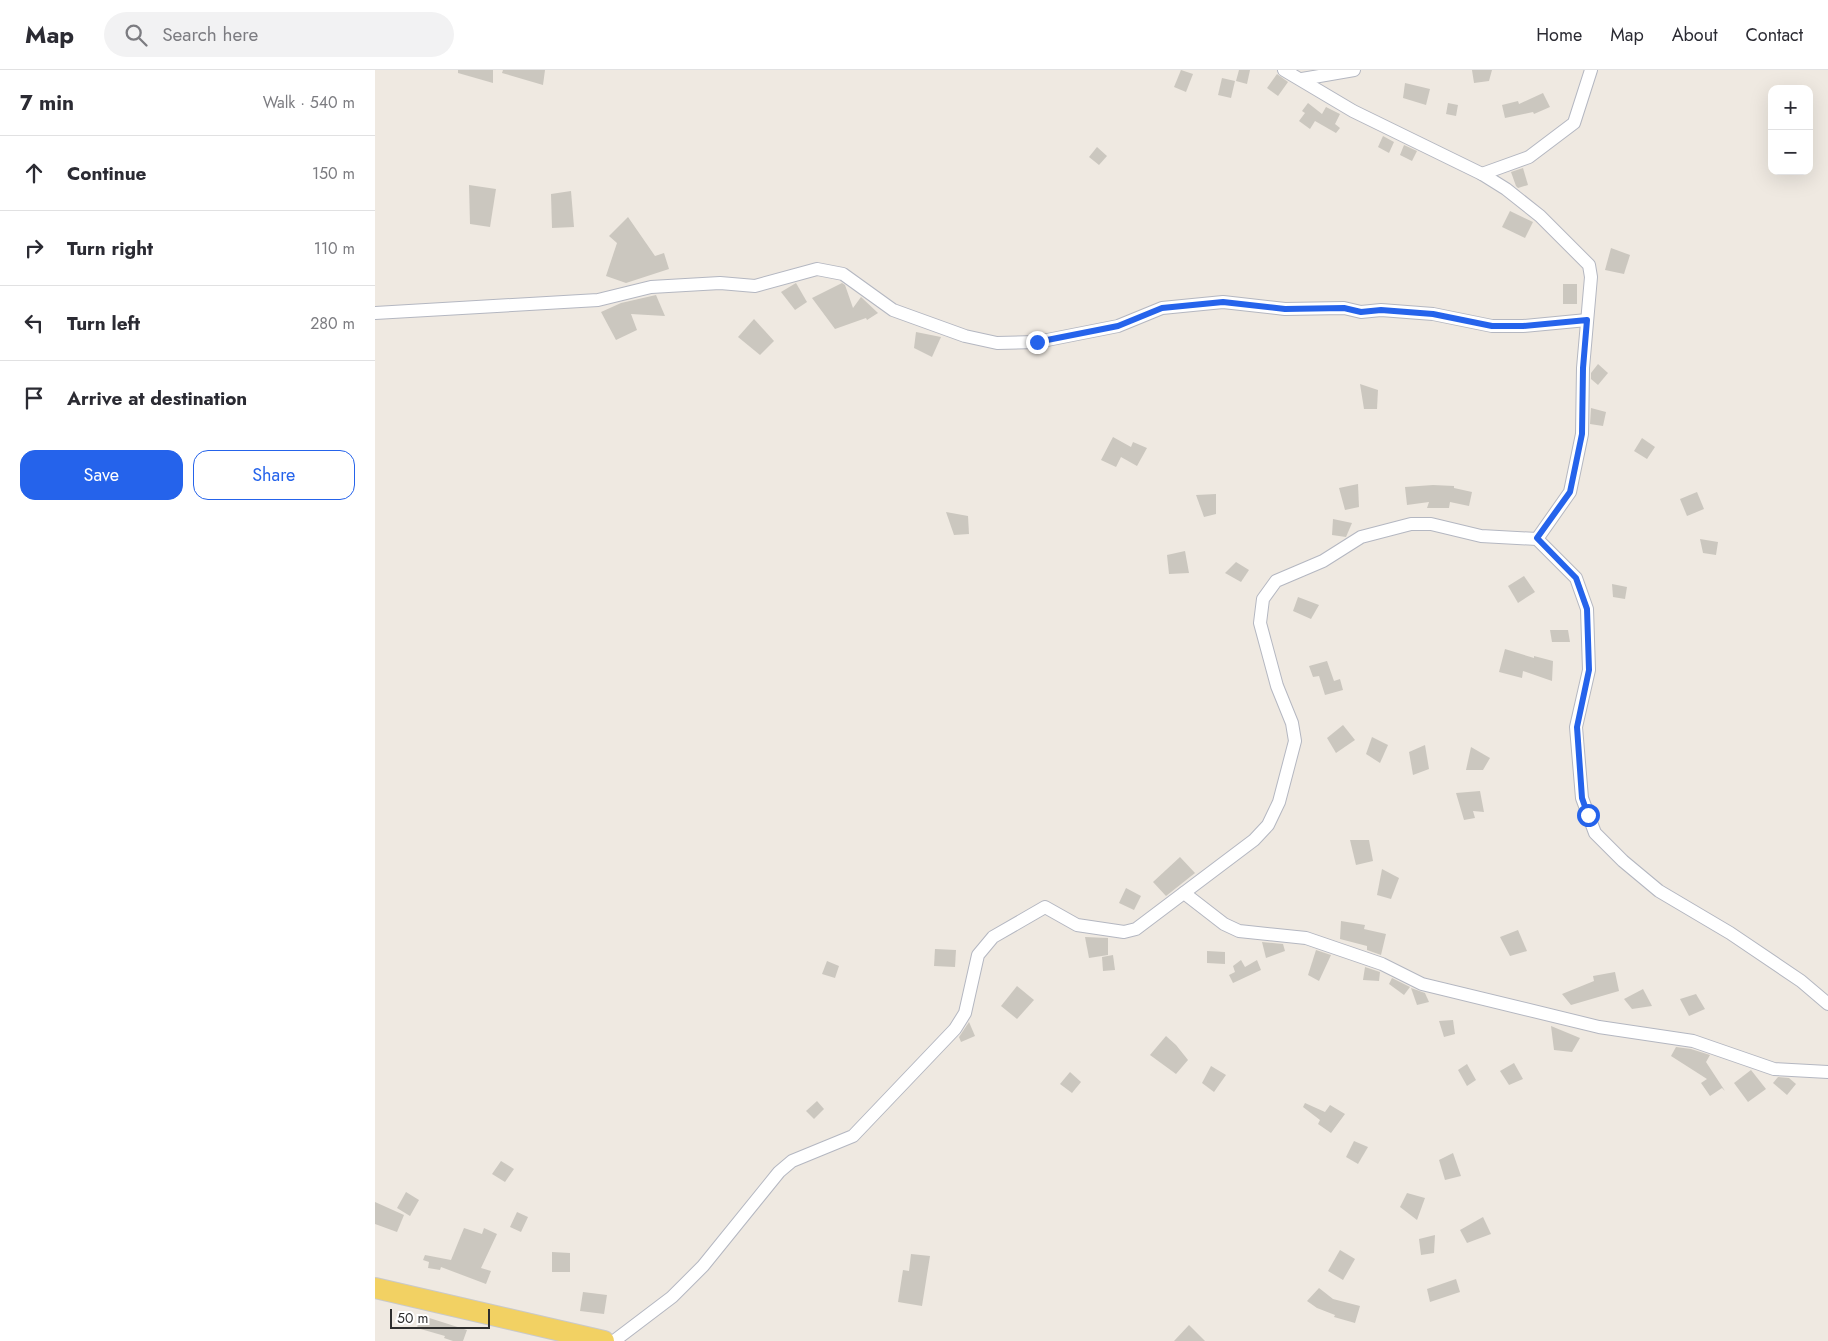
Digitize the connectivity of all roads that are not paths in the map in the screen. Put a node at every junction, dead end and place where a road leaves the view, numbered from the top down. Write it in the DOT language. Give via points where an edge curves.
graph roads {
  1 [pos="1284,70"];
  2 [pos="1354,70"];
  3 [pos="1591,70"];
  4 [pos="1302,80"];
  5 [pos="1482,174"];
  6 [pos="375,314"];
  7 [pos="1587,320"];
  8 [pos="1537,538"];
  9 [pos="1184,893"];
  10 [pos="1828,1004"];
  11 [pos="1828,1072"];
  12 [pos="375,1288"];
  13 [pos="605,1341"];
  14 [pos="615,1341"];
  1 -- 4 [label="street"];
  2 -- 4 [label="street"];
  3 -- 5 [label="street" via="1574,123 1529,157"];
  4 -- 5 [label="street" via="1353,111"];
  5 -- 7 [label="street" via="1540,216 1589,265"];
  6 -- 7 [label="street" via="598,300 651,287 720,283 755,286 817,270 843,274 893,310 965,336 997,343 1037,342 1118,326 1162,308 1223,302 1285,309 1344,308 1361,312 1381,310 1433,314 1492,326"];
  7 -- 8 [label="street" via="1582,434 1570,492"];
  8 -- 9 [label="street" via="1481,536 1431,524 1411,524 1361,537 1323,561 1276,581 1263,599 1260,623 1295,741 1279,802 1269,825 1254,840"];
  8 -- 10 [label="street" via="1576,578 1587,609 1589,670 1577,727 1582,798 1595,833 1659,892 1730,933 1801,981"];
  9 -- 11 [label="street" via="1224,924 1239,931 1306,938 1382,964 1422,984 1599,1026 1693,1041 1775,1069"];
  9 -- 14 [label="street" via="1136,929 1123,932 1077,925 1045,907 993,937 977,955 965,1013 955,1029 853,1136 792,1161 779,1172 703,1266 672,1297"];
  12 -- 13 [label="main road"];
}
